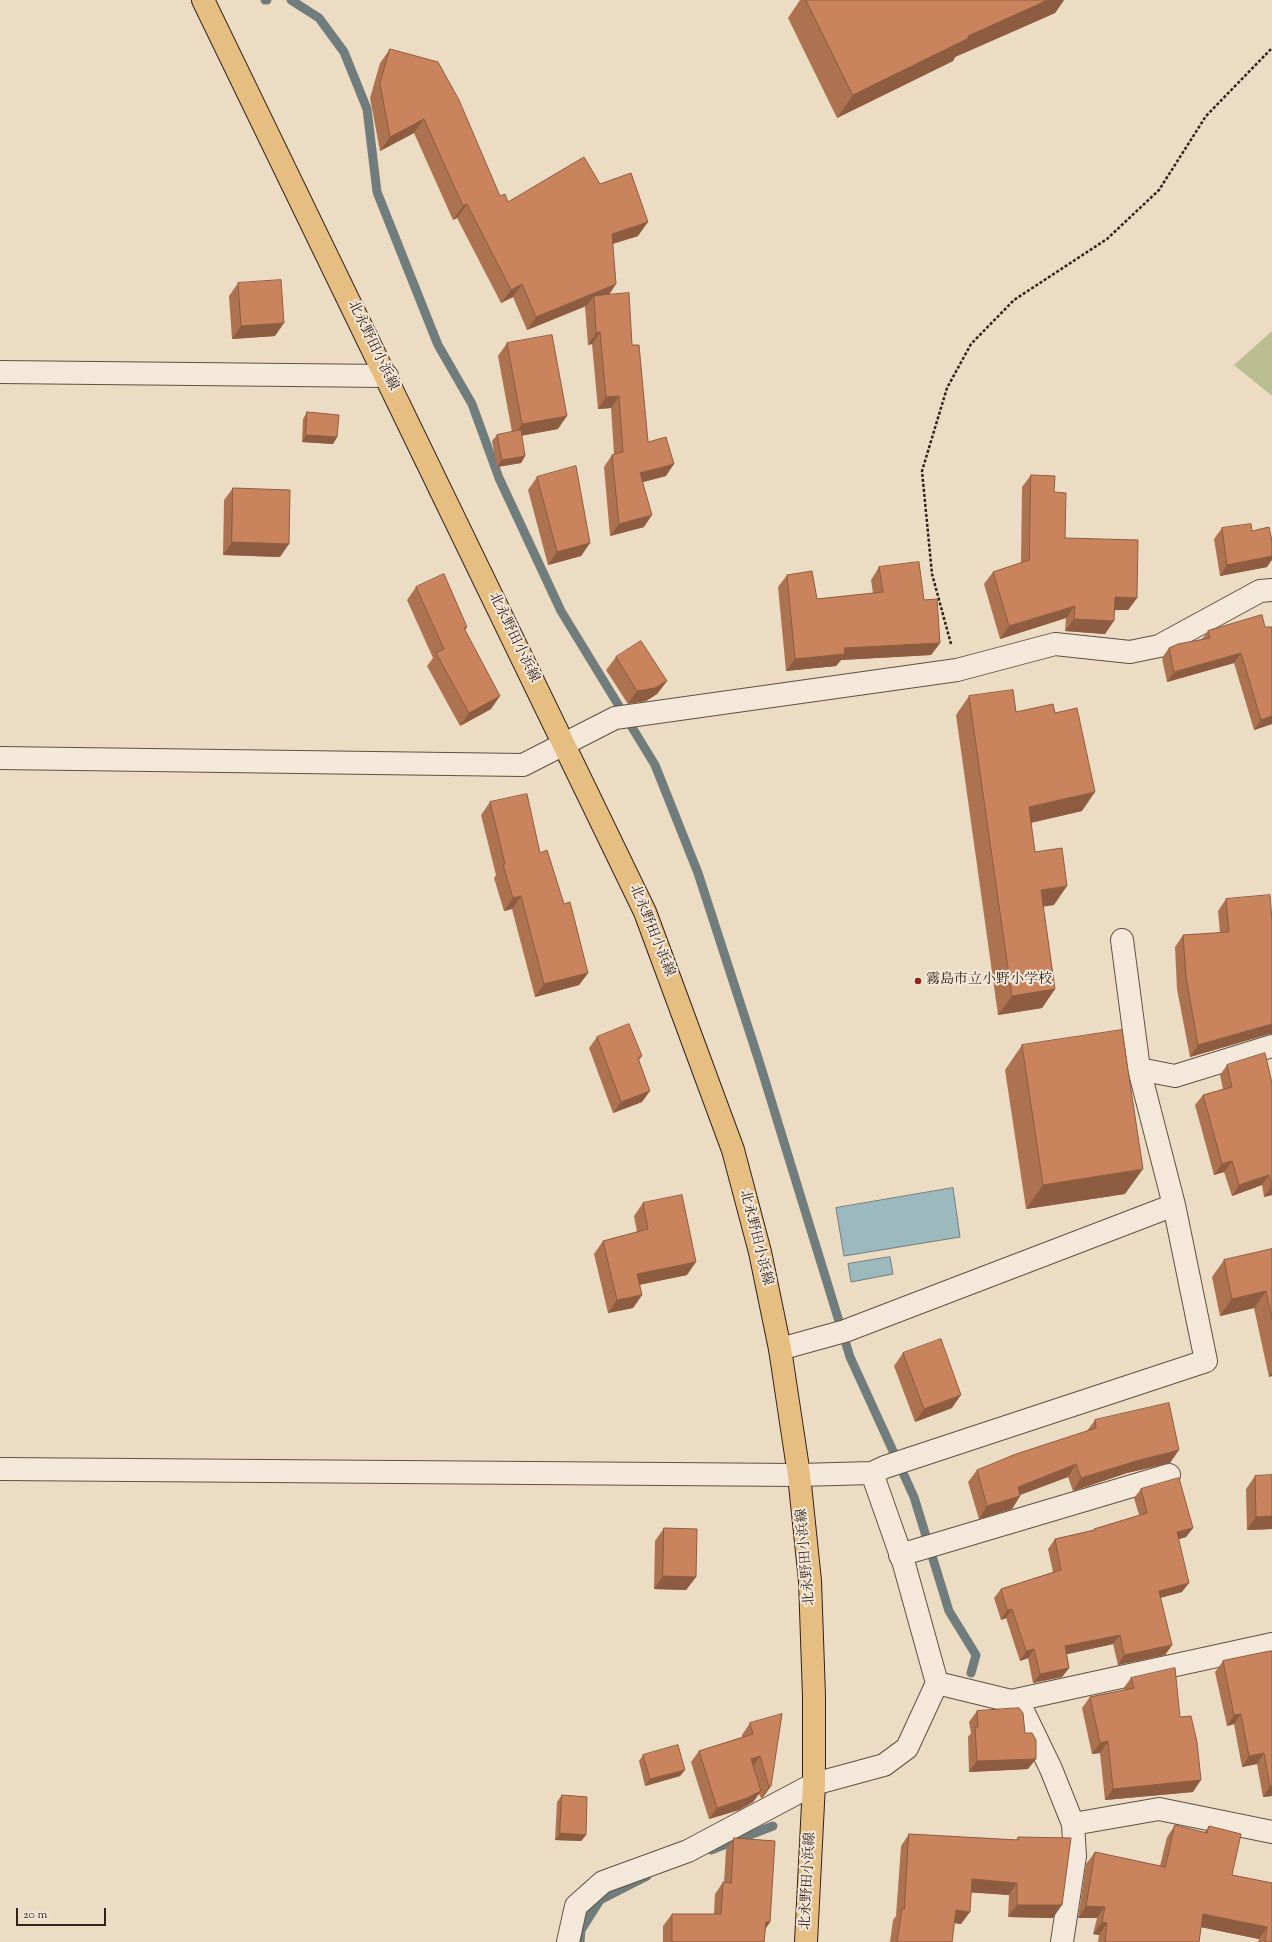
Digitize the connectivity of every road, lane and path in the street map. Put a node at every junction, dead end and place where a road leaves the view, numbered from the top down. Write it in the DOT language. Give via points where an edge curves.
graph roads {
  1 [pos="203,0"];
  2 [pos="1272,48"];
  3 [pos="0,372"];
  4 [pos="387,376"];
  5 [pos="1272,590"];
  6 [pos="957,670"];
  7 [pos="564,743"];
  8 [pos="0,758"];
  9 [pos="1122,940"];
  10 [pos="1272,1046"];
  11 [pos="1139,1069"];
  12 [pos="1174,1205"];
  13 [pos="780,1349"];
  14 [pos="0,1469"];
  15 [pos="878,1470"];
  16 [pos="799,1475"];
  17 [pos="1169,1475"];
  18 [pos="906,1553"];
  19 [pos="1272,1644"];
  20 [pos="937,1684"];
  21 [pos="1006,1700"];
  22 [pos="814,1784"];
  23 [pos="1073,1824"];
  24 [pos="1272,1832"];
  25 [pos="568,1942"];
  26 [pos="806,1942"];
  27 [pos="1062,1942"];
  1 -- 4 [label="main road, 北永野田小浜線"];
  2 -- 6 [label="path" via="1206,116 1159,190 1107,239 1014,300 971,344 947,388 922,471 932,574"];
  3 -- 4 [label="street"];
  4 -- 7 [label="main road, 北永野田小浜線"];
  5 -- 6 [label="street" via="1260,591 1159,646 1130,652 1055,644"];
  6 -- 7 [label="street" via="615,718"];
  7 -- 8 [label="street" via="523,765"];
  7 -- 13 [label="main road, 北永野田小浜線" via="645,912 727,1135 760,1252"];
  9 -- 11 [label="street"];
  10 -- 11 [label="street" via="1175,1076"];
  11 -- 12 [label="street"];
  12 -- 13 [label="street" via="846,1331"];
  12 -- 15 [label="street" via="1206,1361"];
  13 -- 16 [label="main road, 北永野田小浜線"];
  14 -- 16 [label="street"];
  15 -- 16 [label="street"];
  15 -- 18 [label="street"];
  16 -- 22 [label="main road, 北永野田小浜線" via="810,1581"];
  17 -- 18 [label="street"];
  18 -- 20 [label="street"];
  19 -- 21 [label="street"];
  20 -- 21 [label="street"];
  20 -- 22 [label="street" via="907,1748 884,1765"];
  21 -- 23 [label="street" via="1024,1712"];
  22 -- 25 [label="street" via="688,1851 603,1882 576,1906"];
  22 -- 26 [label="main road, 北永野田小浜線"];
  23 -- 24 [label="street" via="1159,1809"];
  23 -- 27 [label="street" via="1075,1856"];
}
